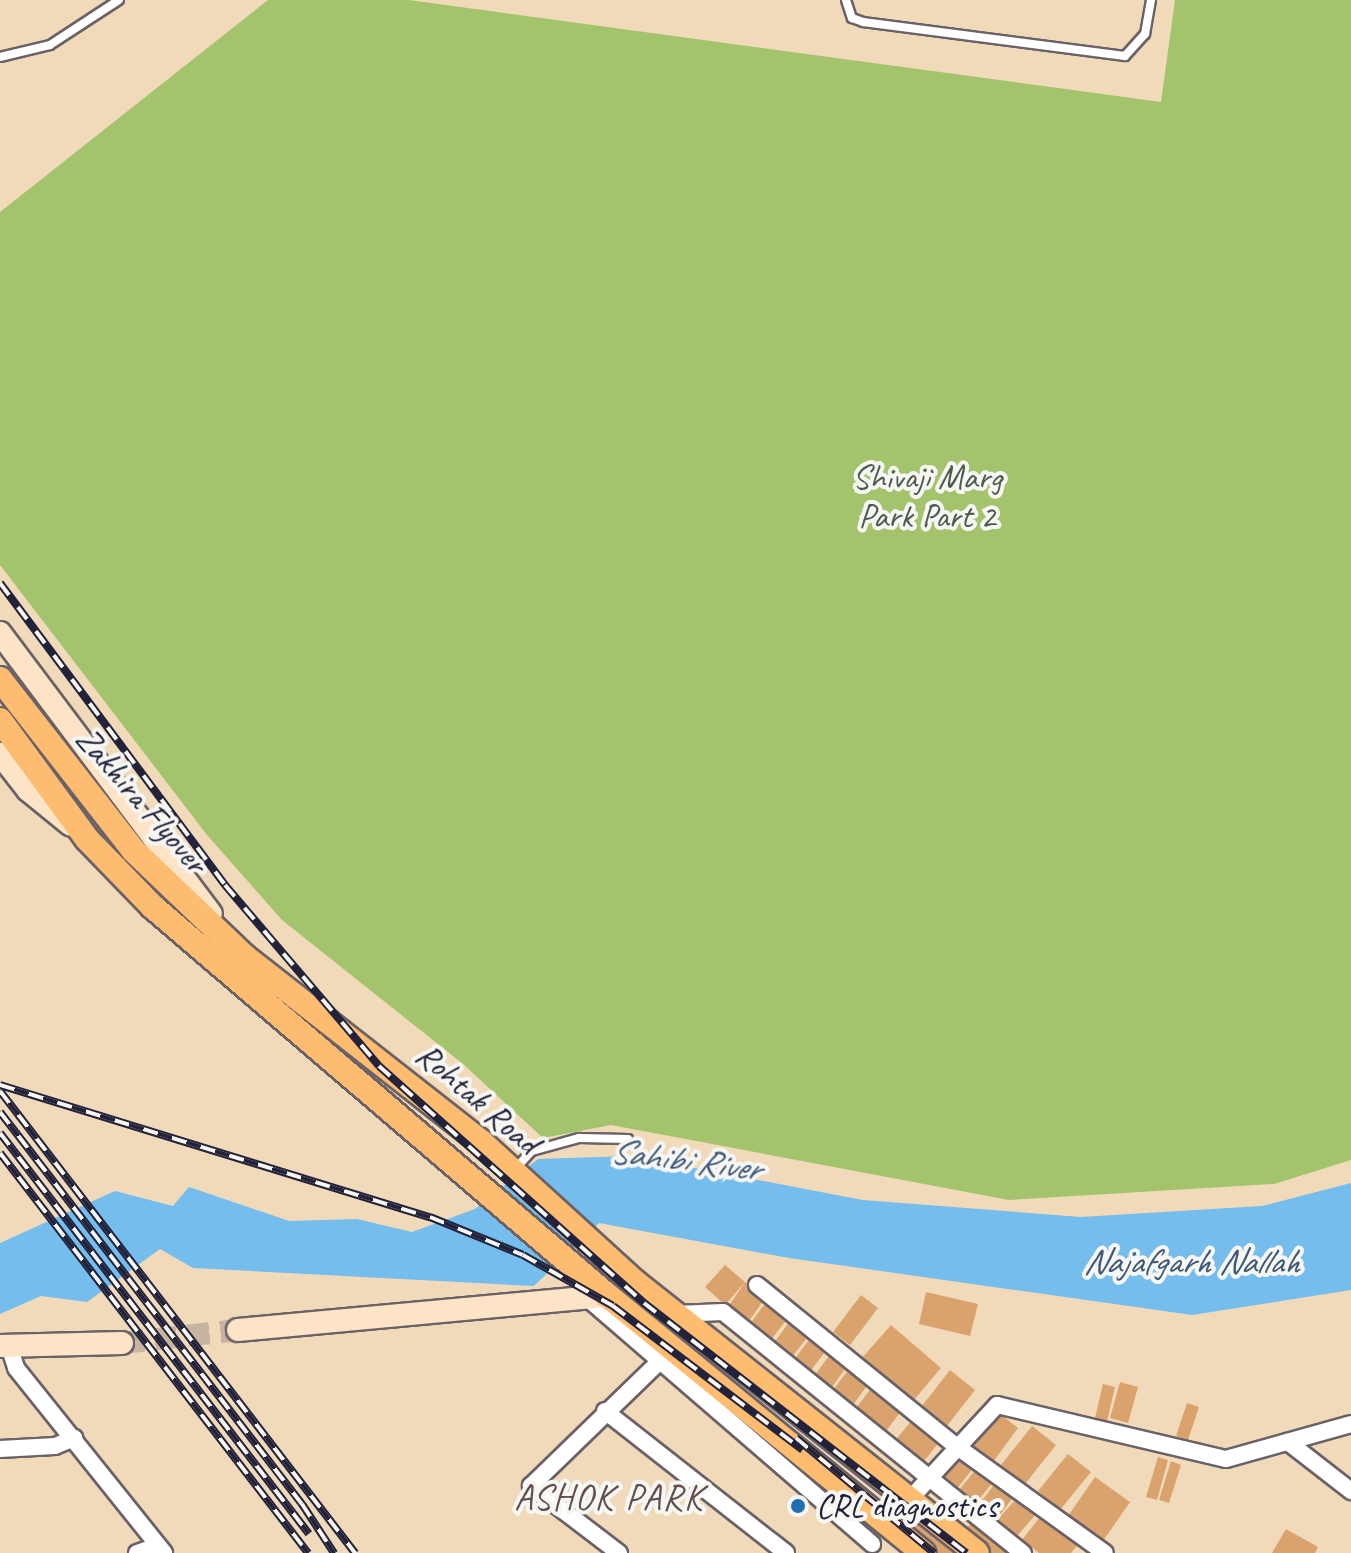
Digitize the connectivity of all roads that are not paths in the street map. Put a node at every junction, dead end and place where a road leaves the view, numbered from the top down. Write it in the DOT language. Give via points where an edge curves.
graph roads {
  1 [pos="119,0"];
  2 [pos="846,0"];
  3 [pos="1151,0"];
  4 [pos="0,57"];
  5 [pos="0,633"];
  6 [pos="0,679"];
  7 [pos="0,720"];
  8 [pos="0,754"];
  9 [pos="87,839"];
  10 [pos="244,956"];
  11 [pos="628,1139"];
  12 [pos="512,1171"];
  13 [pos="757,1285"];
  14 [pos="597,1296"];
  15 [pos="676,1314"];
  16 [pos="238,1330"];
  17 [pos="122,1343"];
  18 [pos="5,1346"];
  19 [pos="658,1363"];
  20 [pos="605,1411"];
  21 [pos="1351,1424"];
  22 [pos="74,1438"];
  23 [pos="1288,1442"];
  24 [pos="956,1446"];
  25 [pos="0,1449"];
  26 [pos="929,1478"];
  27 [pos="1351,1491"];
  28 [pos="910,1499"];
  29 [pos="160,1549"];
  30 [pos="872,1550"];
  31 [pos="137,1553"];
  32 [pos="619,1553"];
  33 [pos="786,1553"];
  34 [pos="923,1553"];
  35 [pos="977,1553"];
  36 [pos="1023,1553"];
  37 [pos="1105,1553"];
  1 -- 4 [label="lane" via="50,45"];
  2 -- 3 [label="lane" via="852,18 863,22 1125,56 1135,51 1145,34"];
  5 -- 10 [label="main road, Rohtak Road"];
  6 -- 10 [label="main road, Zakhira Flyover" via="133,850"];
  7 -- 9 [label="main road, Zakhira Flyover"];
  8 -- 9 [label="main road, Rohtak Road" via="28,790"];
  9 -- 14 [label="main road, Rohtak Road" via="153,907 569,1262"];
  10 -- 12 [label="main road, Rohtak Road" via="409,1082"];
  11 -- 12 [label="lane" via="579,1138 532,1151"];
  12 -- 15 [label="main road, Rohtak Road"];
  13 -- 24 [label="street"];
  14 -- 16 [label="main road"];
  14 -- 19 [label="street"];
  14 -- 34 [label="main road, Rohtak Road"];
  15 -- 26 [label="street" via="723,1312"];
  15 -- 28 [label="main road, Rohtak Road"];
  17 -- 18 [label="main road"];
  18 -- 22 [label="street" via="16,1368"];
  19 -- 20 [label="street"];
  19 -- 30 [label="street"];
  20 -- 32 [label="street" via="531,1486"];
  20 -- 33 [label="street"];
  21 -- 23 [label="street"];
  22 -- 25 [label="street" via="55,1446"];
  22 -- 29 [label="street"];
  23 -- 24 [label="street" via="1211,1459 997,1405"];
  23 -- 27 [label="street"];
  24 -- 26 [label="street"];
  24 -- 37 [label="street"];
  26 -- 28 [label="street"];
  26 -- 36 [label="street"];
  28 -- 35 [label="main road, Rohtak Road"];
  29 -- 31 [label="street"];
}
